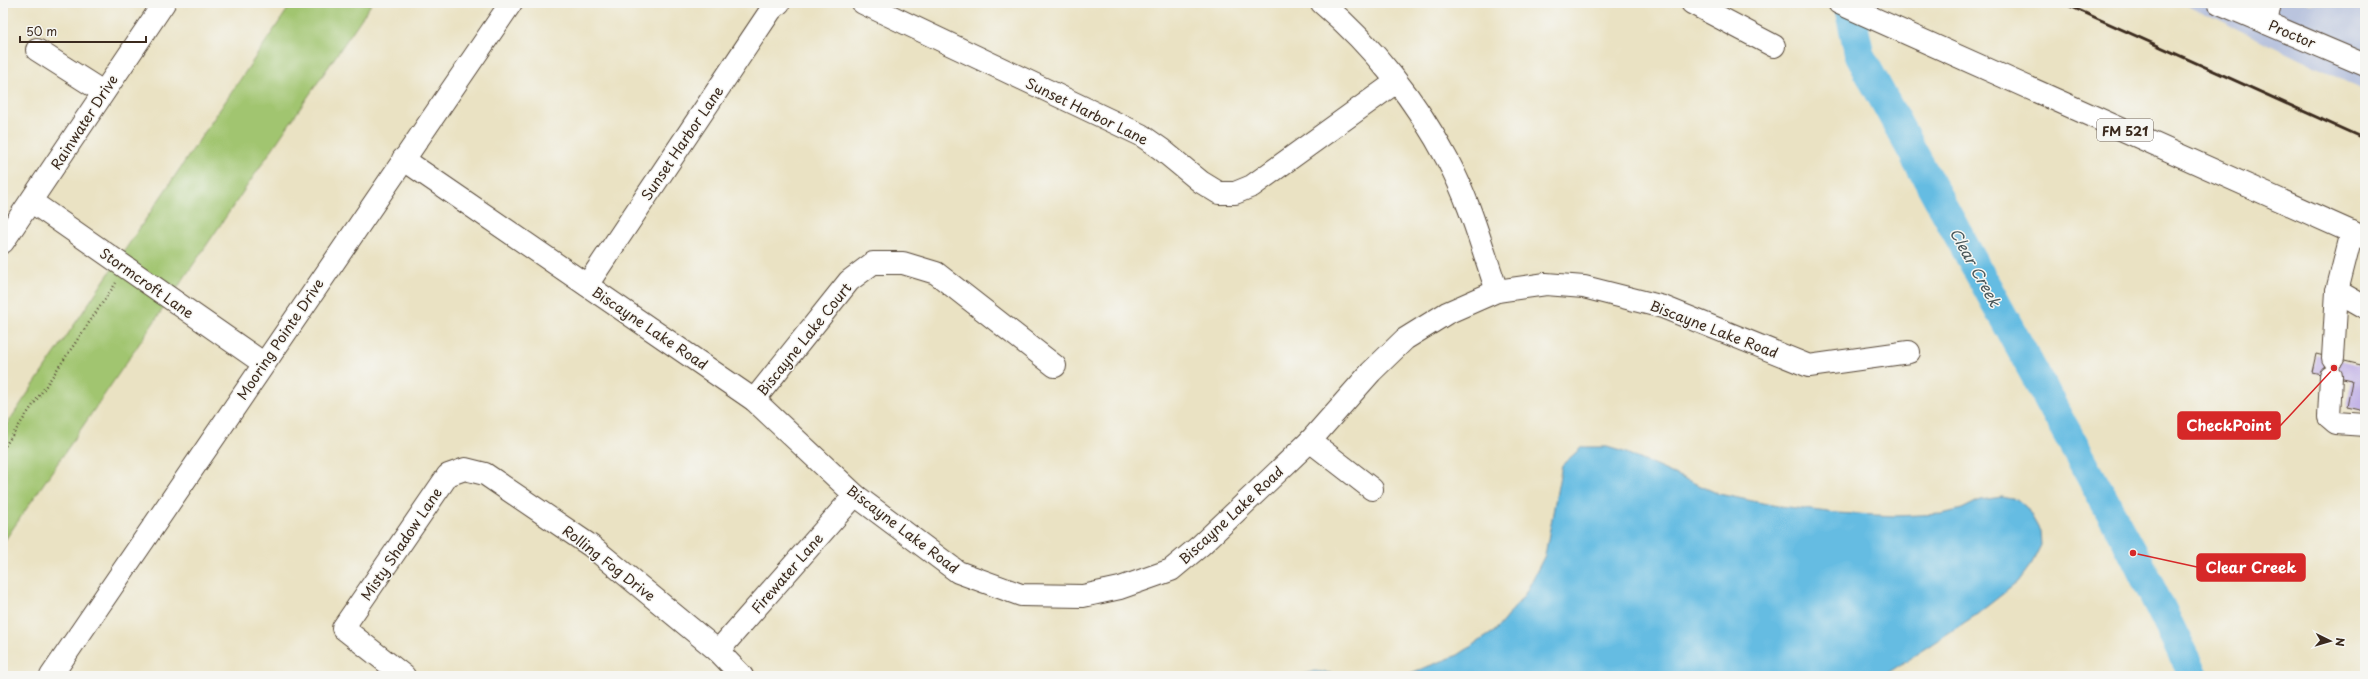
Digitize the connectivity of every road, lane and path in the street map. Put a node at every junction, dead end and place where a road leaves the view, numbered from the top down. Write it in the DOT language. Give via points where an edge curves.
graph roads {
  1 [pos="164,3"];
  2 [pos="511,3"];
  3 [pos="779,3"];
  4 [pos="863,3"];
  5 [pos="1322,3"];
  6 [pos="1692,3"];
  7 [pos="1839,3"];
  8 [pos="2219,3"];
  9 [pos="2268,13"];
  10 [pos="1774,46"];
  11 [pos="37,50"];
  12 [pos="2365,65"];
  13 [pos="1396,82"];
  14 [pos="103,92"];
  15 [pos="403,160"];
  16 [pos="32,202"];
  17 [pos="2358,235"];
  18 [pos="3,242"];
  19 [pos="126,268"];
  20 [pos="587,285"];
  21 [pos="1497,291"];
  22 [pos="2337,291"];
  23 [pos="2365,307"];
  24 [pos="1909,352"];
  25 [pos="263,363"];
  26 [pos="1055,366"];
  27 [pos="754,400"];
  28 [pos="2365,425"];
  29 [pos="1310,440"];
  30 [pos="3,449"];
  31 [pos="465,469"];
  32 [pos="1372,489"];
  33 [pos="855,495"];
  34 [pos="718,651"];
  35 [pos="51,676"];
  36 [pos="404,676"];
  37 [pos="742,676"];
  1 -- 14 [label="street, Rainwater Drive"];
  2 -- 15 [label="street, Mooring Pointe Drive"];
  3 -- 20 [label="street, Sunset Harbor Lane" via="771,10"];
  4 -- 13 [label="street, Sunset Harbor Lane" via="1140,135 1219,193 1235,193 1252,186"];
  5 -- 13 [label="street" via="1341,19"];
  6 -- 10 [label="street"];
  7 -- 17 [label="street, FM 521"];
  8 -- 9 [label="street, Proctor"];
  9 -- 12 [label="street, Proctor"];
  11 -- 14 [label="street"];
  13 -- 21 [label="street" via="1427,125 1448,162 1464,197"];
  14 -- 16 [label="street, Rainwater Drive"];
  15 -- 20 [label="street, Biscayne Lake Road"];
  15 -- 25 [label="street, Mooring Pointe Drive"];
  16 -- 18 [label="street, Rainwater Drive"];
  16 -- 19 [label="street, Stormcroft Lane"];
  17 -- 22 [label="street"];
  19 -- 25 [label="street, Stormcroft Lane"];
  19 -- 30 [label="path"];
  20 -- 27 [label="street, Biscayne Lake Road"];
  21 -- 24 [label="street, Biscayne Lake Road" via="1546,284 1584,287 1663,307 1809,366"];
  21 -- 29 [label="street, Biscayne Lake Road" via="1447,313 1406,339 1371,372"];
  22 -- 23 [label="street"];
  22 -- 28 [label="street" via="2329,417 2336,423"];
  25 -- 35 [label="street, Mooring Pointe Drive"];
  26 -- 27 [label="street, Biscayne Lake Court" via="936,273 903,263 873,263 849,281"];
  27 -- 33 [label="street, Biscayne Lake Road"];
  29 -- 32 [label="street"];
  29 -- 33 [label="street, Biscayne Lake Road" via="1201,545 1171,570 1120,588 1082,596 1021,595 958,572"];
  31 -- 34 [label="street, Rolling Fog Drive" via="485,474 591,546"];
  31 -- 36 [label="street, Misty Shadow Lane" via="448,475 343,628"];
  33 -- 34 [label="street, Firewater Lane"];
  34 -- 37 [label="street, Rolling Fog Drive"];
}
